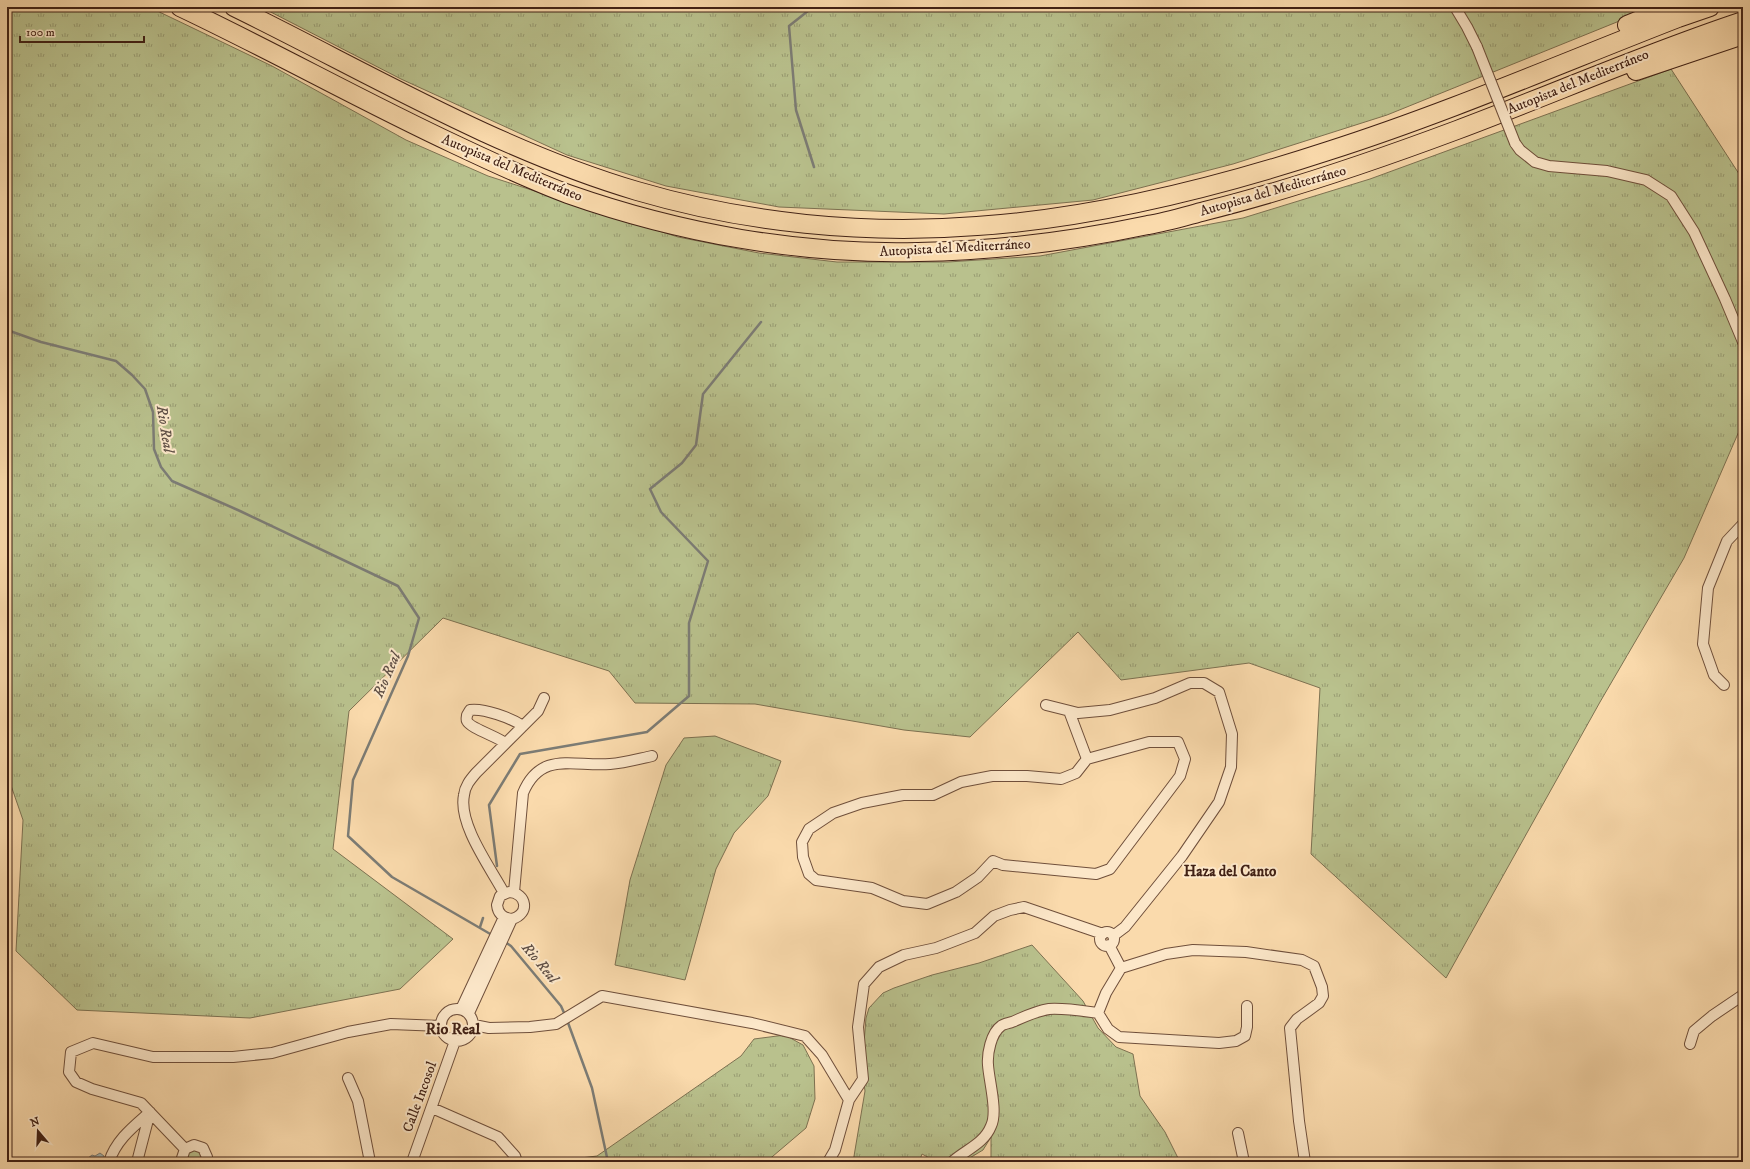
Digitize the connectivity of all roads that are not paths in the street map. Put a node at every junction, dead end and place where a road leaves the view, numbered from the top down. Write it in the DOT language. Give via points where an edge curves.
graph roads {
  1 [pos="180,7"];
  2 [pos="234,7"];
  3 [pos="1454,7"];
  4 [pos="1671,7"];
  5 [pos="1710,7"];
  6 [pos="1743,20"];
  7 [pos="1743,35"];
  8 [pos="1262,171"];
  9 [pos="1318,179"];
  10 [pos="1743,342"];
  11 [pos="1743,524"];
  12 [pos="1724,685"];
  13 [pos="544,698"];
  14 [pos="1046,705"];
  15 [pos="1069,711"];
  16 [pos="523,726"];
  17 [pos="505,743"];
  18 [pos="652,756"];
  19 [pos="1087,758"];
  20 [pos="509,893"];
  21 [pos="508,918"];
  22 [pos="1103,934"];
  23 [pos="1113,936"];
  24 [pos="1109,945"];
  25 [pos="1121,968"];
  26 [pos="1743,995"];
  27 [pos="1247,1006"];
  28 [pos="465,1011"];
  29 [pos="1098,1012"];
  30 [pos="474,1025"];
  31 [pos="441,1026"];
  32 [pos="455,1041"];
  33 [pos="1690,1044"];
  34 [pos="348,1078"];
  35 [pos="848,1100"];
  36 [pos="432,1108"];
  37 [pos="150,1112"];
  38 [pos="1238,1133"];
  39 [pos="185,1149"];
  40 [pos="109,1162"];
  41 [pos="137,1162"];
  42 [pos="184,1162"];
  43 [pos="204,1162"];
  44 [pos="370,1162"];
  45 [pos="412,1162"];
  46 [pos="517,1162"];
  47 [pos="828,1162"];
  48 [pos="952,1162"];
  49 [pos="1244,1162"];
  50 [pos="1305,1162"];
  1 -- 9 [label="highway, Autopista del Mediterráneo" via="412,124 568,194 716,234 766,242 869,252 974,250 1034,244 1152,225"];
  2 -- 8 [label="highway, Autopista del Mediterráneo" via="385,84 527,152 635,190 723,212 830,225 920,228 981,226 1104,209 1209,186"];
  3 -- 10 [label="street, bridge" via="1477,47 1520,150 1535,162 1549,166 1607,171 1646,180 1671,196 1694,232"];
  4 -- 8 [label="highway" via="1507,77 1316,148"];
  5 -- 8 [label="highway, Autopista del Mediterráneo" via="1403,125 1330,151"];
  6 -- 9 [label="highway, Autopista del Mediterráneo" via="1641,56 1460,129"];
  7 -- 9 [label="highway" via="1596,85 1355,174"];
  11 -- 12 [label="street" via="1727,541 1708,588 1703,644 1714,675"];
  13 -- 16 [label="street" via="538,711"];
  14 -- 15 [label="street"];
  15 -- 19 [label="street"];
  15 -- 23 [label="street" via="1078,713 1110,710 1155,698 1190,683 1204,683 1219,692 1232,734 1231,767 1219,802 1182,856 1125,927"];
  16 -- 17 [label="street"];
  16 -- 17 [label="street" via="514,720 478,709 470,710 467,715 470,726"];
  17 -- 20 [label="street" via="467,784 462,808 466,825"];
  18 -- 20 [label="street" via="611,764 554,763 536,772 528,781 523,793"];
  19 -- 19 [label="street" via="1076,773 1062,779 992,776 961,782 933,794 903,795 862,803 833,813 809,829 802,842 803,857 809,874 816,880 872,888 903,901 927,904 956,892 978,877 993,861 1004,865 1068,872 1096,874 1110,870 1180,776 1185,759 1178,742 1149,742"];
  20 -- 21 [label="street" via="498,900 497,905 500,914"];
  20 -- 21 [label="street" via="522,897 524,906 521,915"];
  21 -- 28 [label="street"];
  22 -- 23 [label="street" via="1108,932"];
  22 -- 24 [label="street" via="1101,942"];
  22 -- 35 [label="street" via="1024,907 994,916 975,933 936,948 904,955 878,967 864,984 858,1027 864,1079"];
  23 -- 24 [label="street" via="1113,941"];
  24 -- 25 [label="street"];
  25 -- 29 [label="street"];
  25 -- 50 [label="street" via="1166,954 1193,950 1253,953 1302,960 1314,966 1323,996 1319,1003 1297,1019 1290,1028"];
  26 -- 33 [label="street" via="1694,1031"];
  27 -- 29 [label="street" via="1245,1036 1236,1041 1219,1043 1119,1037 1108,1029"];
  28 -- 30 [label="street" via="473,1019"];
  28 -- 31 [label="street" via="449,1011"];
  29 -- 48 [label="street" via="1050,1009 1032,1013 1000,1026 989,1049 988,1065 993,1099 992,1125 975,1146"];
  30 -- 32 [label="street" via="471,1034 464,1040"];
  30 -- 35 [label="street" via="496,1028 556,1024 602,996 752,1023 805,1036 822,1055"];
  31 -- 32 [label="street" via="443,1033"];
  31 -- 37 [label="street" via="391,1024 348,1032 272,1053 233,1058 152,1057 93,1043 71,1052 69,1072 76,1082 141,1103"];
  32 -- 36 [label="street, Calle Incosol"];
  34 -- 44 [label="street" via="360,1107"];
  35 -- 47 [label="street" via="835,1150"];
  36 -- 45 [label="street, Calle Incosol"];
  36 -- 46 [label="street" via="498,1137 515,1156"];
  37 -- 39 [label="street"];
  37 -- 40 [label="street" via="127,1132"];
  37 -- 41 [label="street"];
  38 -- 49 [label="street"];
  39 -- 42 [label="street" via="182,1158"];
  39 -- 43 [label="street" via="194,1145 203,1148 206,1157"];
}
